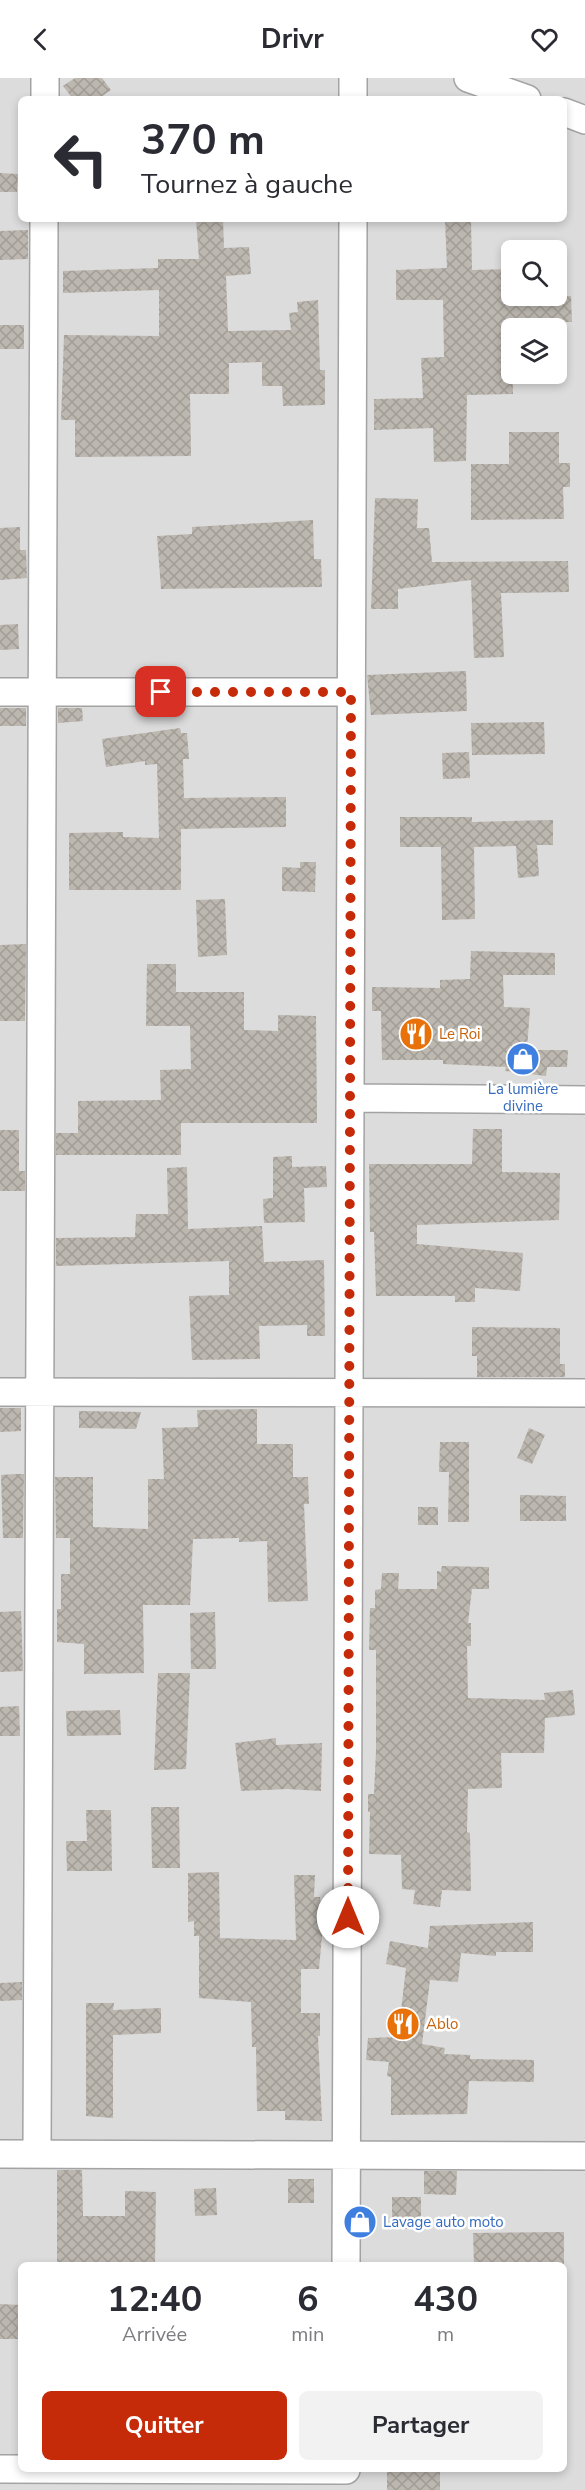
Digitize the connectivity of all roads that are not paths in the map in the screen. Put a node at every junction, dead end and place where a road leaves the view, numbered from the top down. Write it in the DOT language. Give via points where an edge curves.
graph roads {
  1 [pos="45,78"];
  2 [pos="353,78"];
  3 [pos="468,78"];
  4 [pos="45,96"];
  5 [pos="353,96"];
  6 [pos="519,96"];
  7 [pos="567,113"];
  8 [pos="585,120"];
  9 [pos="44,222"];
  10 [pos="353,222"];
  11 [pos="0,692"];
  12 [pos="42,692"];
  13 [pos="351,692"];
  14 [pos="350,1098"];
  15 [pos="585,1100"];
  16 [pos="0,1392"];
  17 [pos="40,1392"];
  18 [pos="349,1393"];
  19 [pos="585,1393"];
  20 [pos="0,2154"];
  21 [pos="37,2154"];
  22 [pos="347,2155"];
  23 [pos="585,2156"];
  24 [pos="346,2262"];
  25 [pos="0,2469"];
  26 [pos="18,2469"];
  27 [pos="148,2472"];
  28 [pos="346,2476"];
  1 -- 4 [label="street"];
  2 -- 5 [label="street"];
  3 -- 6 [label="street"];
  7 -- 8 [label="street"];
  9 -- 12 [label="street"];
  10 -- 13 [label="street"];
  11 -- 12 [label="street"];
  12 -- 13 [label="street"];
  12 -- 17 [label="street"];
  13 -- 14 [label="street"];
  14 -- 15 [label="street"];
  14 -- 18 [label="street"];
  16 -- 17 [label="street"];
  17 -- 18 [label="street"];
  17 -- 21 [label="street"];
  18 -- 19 [label="street"];
  18 -- 22 [label="street"];
  20 -- 21 [label="street"];
  21 -- 22 [label="street"];
  22 -- 23 [label="street"];
  22 -- 24 [label="street"];
  25 -- 26 [label="street"];
  27 -- 28 [label="street"];
}
